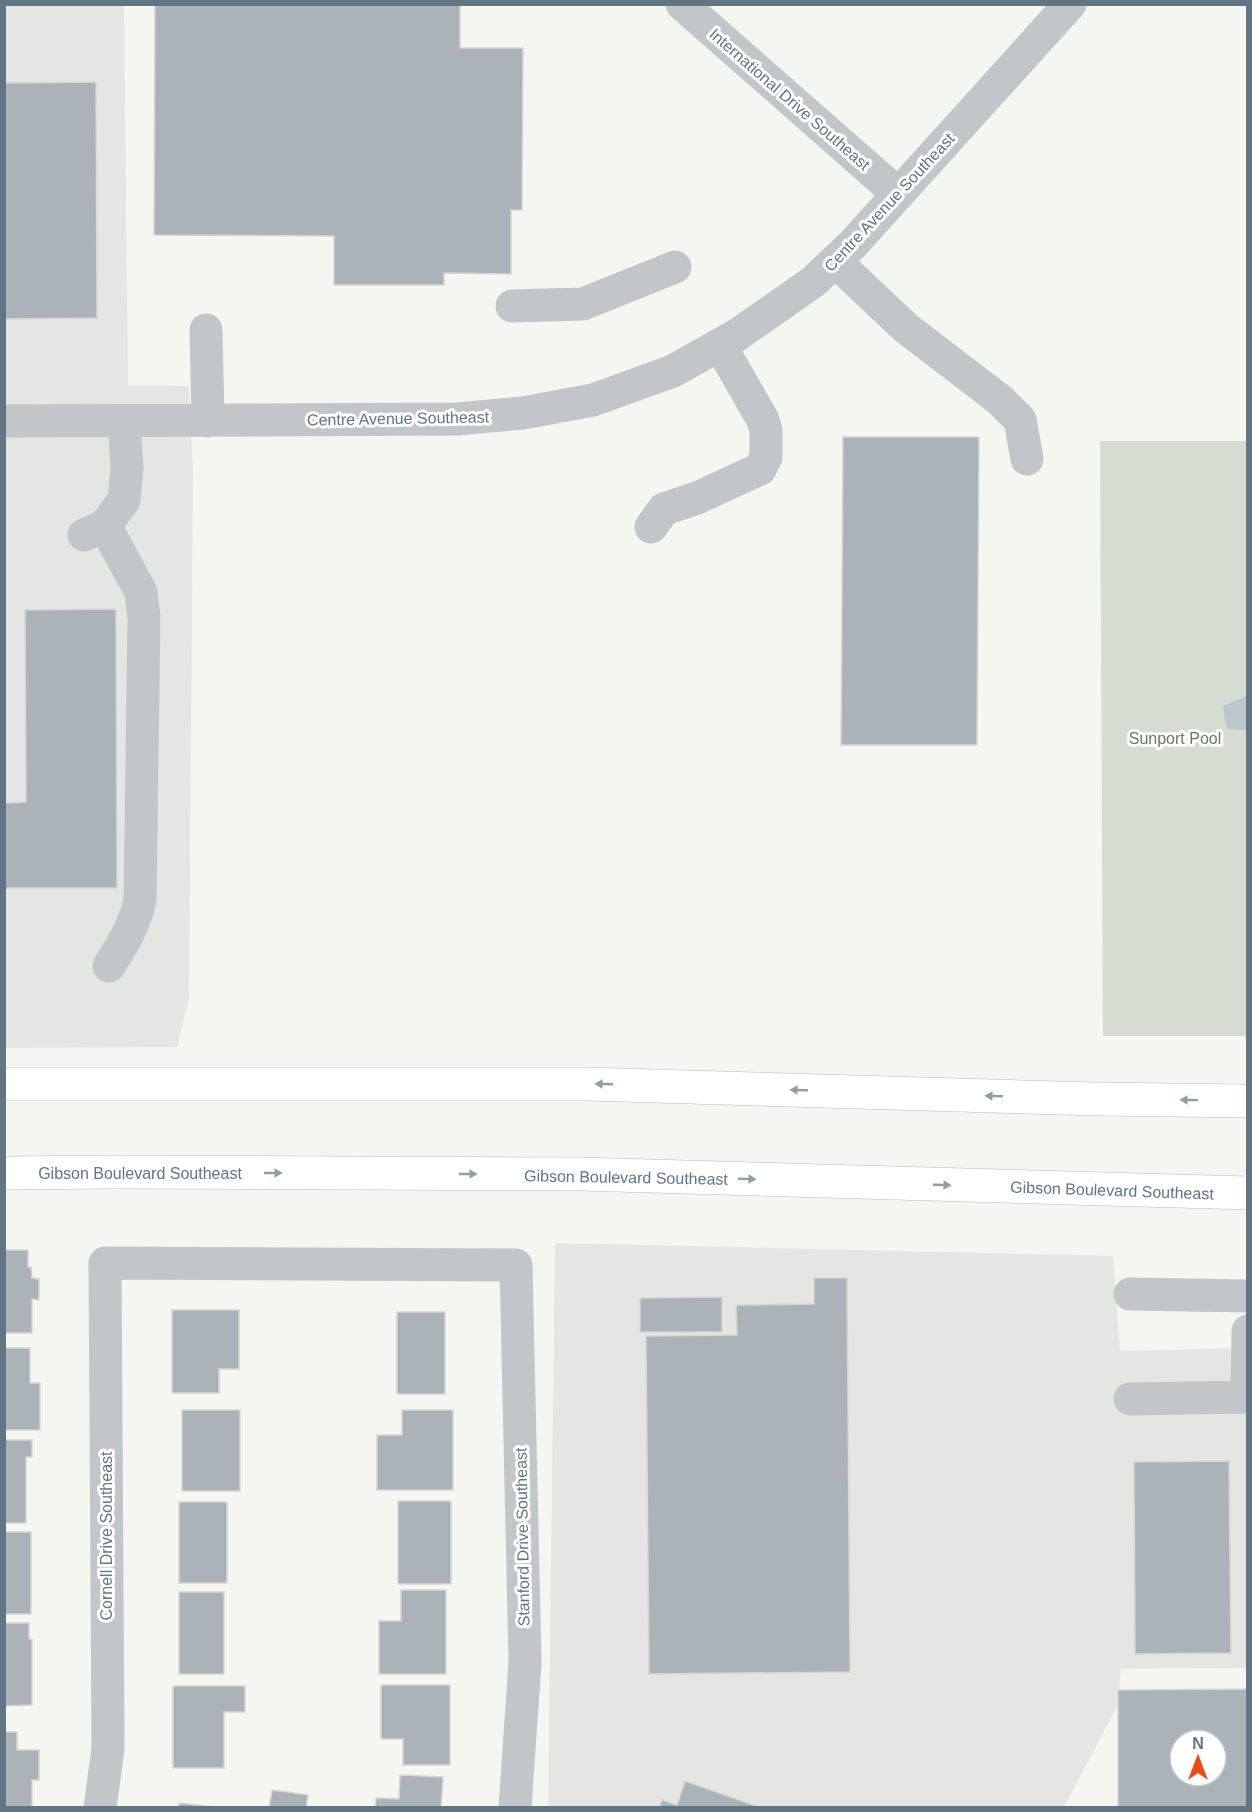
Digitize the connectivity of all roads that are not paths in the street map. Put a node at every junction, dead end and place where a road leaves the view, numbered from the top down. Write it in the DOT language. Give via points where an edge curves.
graph roads {
  1 [pos="682,4"];
  2 [pos="1070,4"];
  3 [pos="898,194"];
  4 [pos="835,261"];
  5 [pos="675,267"];
  6 [pos="512,306"];
  7 [pos="206,330"];
  8 [pos="720,345"];
  9 [pos="4,421"];
  10 [pos="124,421"];
  11 [pos="208,421"];
  12 [pos="1027,459"];
  13 [pos="651,527"];
  14 [pos="109,966"];
  15 [pos="4,1084"];
  16 [pos="1248,1101"];
  17 [pos="4,1173"];
  18 [pos="1248,1193"];
  19 [pos="105,1263"];
  20 [pos="1130,1294"];
  21 [pos="1248,1296"];
  22 [pos="1248,1331"];
  23 [pos="1247,1397"];
  24 [pos="1130,1399"];
  25 [pos="100,1808"];
  26 [pos="515,1808"];
  1 -- 3 [label="street, International Drive Southeast"];
  2 -- 3 [label="street, Centre Avenue Southeast"];
  3 -- 4 [label="street, Centre Avenue Southeast"];
  4 -- 8 [label="street, Centre Avenue Southeast" via="813,282"];
  4 -- 12 [label="street" via="906,328 1000,400 1020,420"];
  5 -- 6 [label="street" via="583,304"];
  7 -- 11 [label="street"];
  8 -- 11 [label="street, Centre Avenue Southeast" via="673,371 593,400 523,413 457,419"];
  8 -- 13 [label="street" via="763,420 766,457 758,484 664,509"];
  9 -- 10 [label="street, Centre Avenue Southeast"];
  10 -- 11 [label="street, Centre Avenue Southeast"];
  10 -- 14 [label="street" via="124,500 94,530 141,592 144,618 140,900 130,930"];
  16 -- 15 [label="main road, one-way" via="588,1083"];
  17 -- 18 [label="main road, Gibson Boulevard Southeast, one-way" via="580,1174"];
  19 -- 25 [label="street, Cornell Drive Southeast" via="108,1749"];
  19 -- 26 [label="street, Stanford Drive Southeast" via="516,1266 525,1662"];
  20 -- 21 [label="street"];
  22 -- 23 [label="street"];
  23 -- 24 [label="street"];
}
